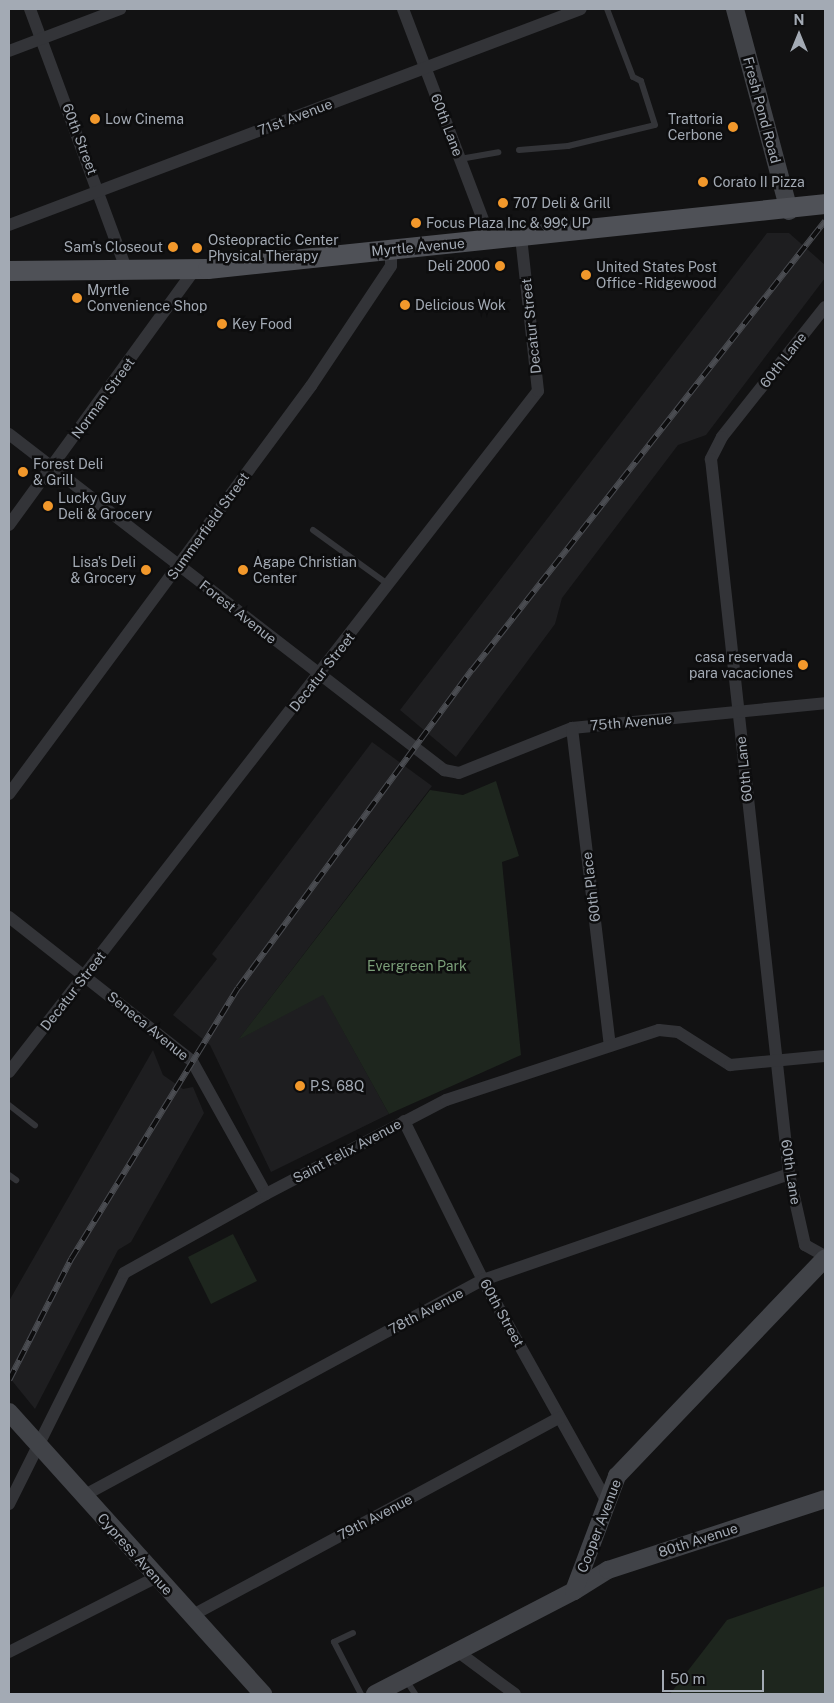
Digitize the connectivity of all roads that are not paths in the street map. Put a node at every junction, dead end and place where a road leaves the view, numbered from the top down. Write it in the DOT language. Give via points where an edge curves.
graph roads {
  1 [pos="30,9"];
  2 [pos="120,9"];
  3 [pos="403,9"];
  4 [pos="581,9"];
  5 [pos="607,9"];
  6 [pos="735,9"];
  7 [pos="42,38"];
  8 [pos="9,51"];
  9 [pos="425,68"];
  10 [pos="519,150"];
  11 [pos="498,152"];
  12 [pos="460,159"];
  13 [pos="100,191"];
  14 [pos="825,204"];
  15 [pos="790,210"];
  16 [pos="9,225"];
  17 [pos="521,238"];
  18 [pos="491,241"];
  19 [pos="391,249"];
  20 [pos="195,269"];
  21 [pos="126,270"];
  22 [pos="9,271"];
  23 [pos="825,307"];
  24 [pos="9,434"];
  25 [pos="52,467"];
  26 [pos="9,525"];
  27 [pos="313,530"];
  28 [pos="178,566"];
  29 [pos="389,585"];
  30 [pos="319,675"];
  31 [pos="825,702"];
  32 [pos="738,712"];
  33 [pos="572,728"];
  34 [pos="444,770"];
  35 [pos="9,794"];
  36 [pos="9,917"];
  37 [pos="85,976"];
  38 [pos="610,1046"];
  39 [pos="825,1056"];
  40 [pos="776,1061"];
  41 [pos="9,1072"];
  42 [pos="9,1105"];
  43 [pos="404,1121"];
  44 [pos="35,1125"];
  45 [pos="789,1174"];
  46 [pos="9,1176"];
  47 [pos="16,1180"];
  48 [pos="266,1194"];
  49 [pos="825,1257"];
  50 [pos="483,1280"];
  51 [pos="9,1412"];
  52 [pos="559,1418"];
  53 [pos="36,1443"];
  54 [pos="83,1496"];
  55 [pos="825,1499"];
  56 [pos="607,1502"];
  57 [pos="9,1504"];
  58 [pos="157,1577"];
  59 [pos="574,1590"];
  60 [pos="191,1616"];
  61 [pos="353,1633"];
  62 [pos="457,1651"];
  63 [pos="9,1652"];
  64 [pos="405,1678"];
  65 [pos="263,1694"];
  66 [pos="361,1694"];
  67 [pos="378,1694"];
  68 [pos="415,1694"];
  69 [pos="515,1694"];
  1 -- 7 [label="street, 60th Street"];
  2 -- 7 [label="street"];
  3 -- 9 [label="street, 60th Lane"];
  4 -- 9 [label="street, 71st Avenue"];
  5 -- 10 [label="lane" via="633,77 641,81 655,125 568,146"];
  6 -- 15 [label="main road, Fresh Pond Road"];
  7 -- 8 [label="street"];
  7 -- 13 [label="street, 60th Street"];
  9 -- 12 [label="street, 60th Lane"];
  9 -- 13 [label="street, 71st Avenue"];
  11 -- 12 [label="lane"];
  12 -- 18 [label="street, 60th Lane"];
  13 -- 16 [label="street, 71st Avenue"];
  13 -- 21 [label="street, 60th Street"];
  14 -- 15 [label="main road, Myrtle Avenue"];
  15 -- 17 [label="main road, Myrtle Avenue"];
  17 -- 18 [label="main road, Myrtle Avenue"];
  17 -- 29 [label="street, Decatur Street" via="538,391"];
  18 -- 19 [label="main road, Myrtle Avenue"];
  19 -- 20 [label="main road, Myrtle Avenue"];
  19 -- 28 [label="street, Summerfield Street" via="391,266 358,316"];
  20 -- 21 [label="main road, Myrtle Avenue"];
  20 -- 25 [label="street, Norman Street"];
  21 -- 22 [label="main road, Myrtle Avenue"];
  23 -- 32 [label="street, 60th Lane" via="722,437 711,459"];
  24 -- 25 [label="street, Forest Avenue"];
  25 -- 26 [label="street, Norman Street"];
  25 -- 28 [label="street, Forest Avenue"];
  27 -- 29 [label="lane"];
  28 -- 30 [label="street, Forest Avenue"];
  28 -- 35 [label="street, Summerfield Street"];
  29 -- 30 [label="street, Decatur Street"];
  30 -- 34 [label="street, Forest Avenue"];
  30 -- 37 [label="street, Decatur Street"];
  31 -- 32 [label="street, 75th Avenue"];
  32 -- 33 [label="street, 75th Avenue"];
  32 -- 40 [label="street, 60th Lane"];
  33 -- 34 [label="street, 75th Avenue" via="459,773"];
  33 -- 38 [label="street, 60th Place"];
  36 -- 37 [label="street, Seneca Avenue"];
  37 -- 41 [label="street, Decatur Street"];
  37 -- 48 [label="street, Seneca Avenue" via="192,1061"];
  38 -- 40 [label="street, Saint Felix Avenue" via="660,1030 678,1032 730,1065"];
  38 -- 43 [label="street, Saint Felix Avenue" via="446,1100"];
  39 -- 40 [label="street, Saint Felix Avenue"];
  40 -- 45 [label="street, 60th Lane"];
  42 -- 44 [label="lane"];
  43 -- 48 [label="street, Saint Felix Avenue"];
  43 -- 50 [label="street, 60th Street"];
  45 -- 49 [label="street, 60th Lane" via="805,1245"];
  45 -- 50 [label="street, 78th Avenue"];
  46 -- 47 [label="lane"];
  48 -- 53 [label="street, Saint Felix Avenue" via="124,1273"];
  49 -- 56 [label="main road, Cooper Avenue" via="617,1476"];
  50 -- 52 [label="street, 60th Street"];
  50 -- 54 [label="street, 78th Avenue"];
  51 -- 53 [label="main road, Cypress Avenue"];
  52 -- 56 [label="street, 60th Street"];
  52 -- 60 [label="street, 79th Avenue"];
  53 -- 54 [label="main road, Cypress Avenue"];
  53 -- 57 [label="street, Saint Felix Avenue"];
  54 -- 58 [label="main road, Cypress Avenue"];
  55 -- 59 [label="main road, 80th Avenue" via="608,1570"];
  56 -- 59 [label="main road, Cooper Avenue"];
  58 -- 60 [label="main road, Cypress Avenue"];
  58 -- 63 [label="street"];
  59 -- 62 [label="main road, Cooper Avenue"];
  60 -- 65 [label="main road, Cypress Avenue"];
  61 -- 66 [label="lane" via="334,1642"];
  62 -- 64 [label="main road, Cooper Avenue"];
  62 -- 69 [label="street"];
  64 -- 67 [label="main road, Cooper Avenue"];
  64 -- 68 [label="lane"];
}
